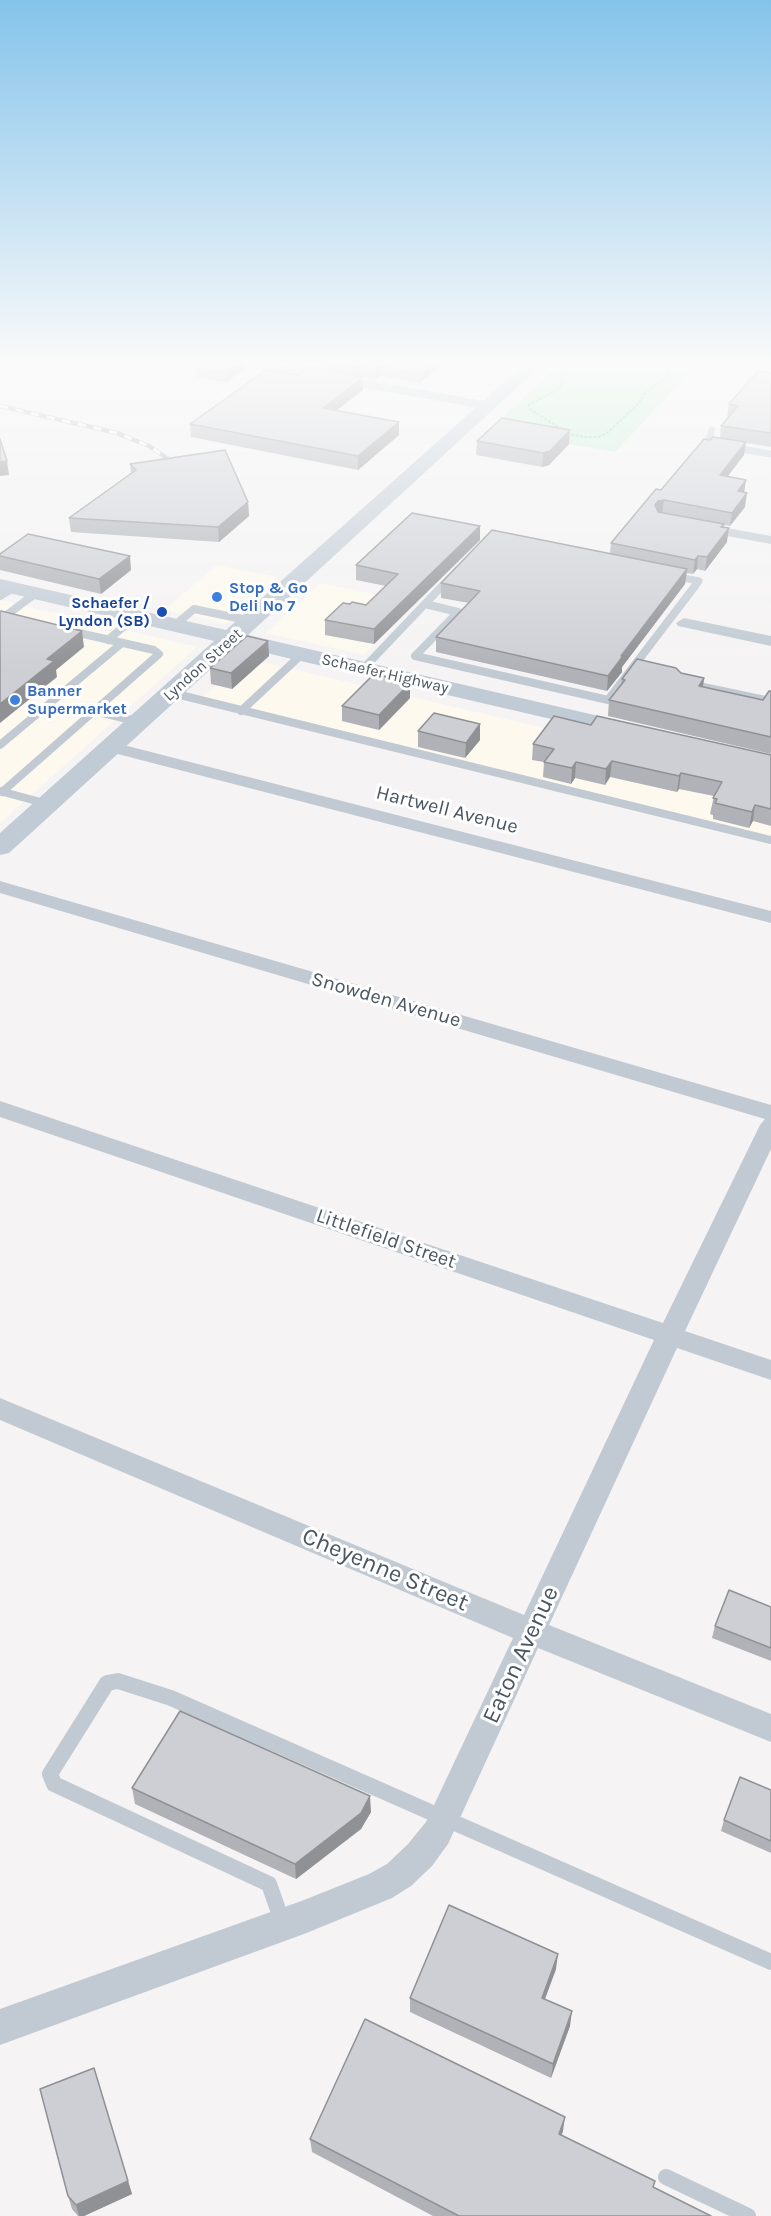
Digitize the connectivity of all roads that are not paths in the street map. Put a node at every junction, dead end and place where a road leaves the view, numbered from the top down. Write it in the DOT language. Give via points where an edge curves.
graph roads {
  1 [pos="425,464"];
  2 [pos="684,524"];
  3 [pos="771,540"];
  4 [pos="457,571"];
  5 [pos="664,574"];
  6 [pos="4,589"];
  7 [pos="36,593"];
  8 [pos="425,604"];
  9 [pos="136,616"];
  10 [pos="3,618"];
  11 [pos="17,619"];
  12 [pos="252,621"];
  13 [pos="684,623"];
  14 [pos="175,625"];
  15 [pos="62,629"];
  16 [pos="233,639"];
  17 [pos="108,640"];
  18 [pos="771,641"];
  19 [pos="122,643"];
  20 [pos="301,655"];
  21 [pos="363,669"];
  22 [pos="680,682"];
  23 [pos="172,693"];
  24 [pos="771,701"];
  25 [pos="94,711"];
  26 [pos="241,711"];
  27 [pos="140,722"];
  28 [pos="654,736"];
  29 [pos="0,745"];
  30 [pos="112,747"];
  31 [pos="1,791"];
  32 [pos="48,804"];
  33 [pos="771,840"];
  34 [pos="0,847"];
  35 [pos="0,887"];
  36 [pos="771,917"];
  37 [pos="0,1108"];
  38 [pos="771,1113"];
  39 [pos="771,1125"];
  40 [pos="671,1335"];
  41 [pos="771,1370"];
  42 [pos="0,1409"];
  43 [pos="532,1632"];
  44 [pos="771,1728"];
  45 [pos="445,1816"];
  46 [pos="283,1924"];
  47 [pos="771,1962"];
  48 [pos="0,2027"];
  49 [pos="666,2177"];
  50 [pos="748,2216"];
  1 -- 12 [label="street, Lyndon Street"];
  2 -- 3 [label="street"];
  4 -- 8 [label="lane"];
  5 -- 8 [label="lane" via="699,581 608,700 415,656 458,612"];
  6 -- 7 [label="street, Schaefer Highway"];
  7 -- 9 [label="street, Schaefer Highway"];
  7 -- 10 [label="lane"];
  8 -- 21 [label="lane"];
  9 -- 14 [label="street, Schaefer Highway"];
  9 -- 17 [label="lane"];
  10 -- 11 [label="lane"];
  12 -- 14 [label="lane" via="194,609"];
  12 -- 16 [label="street, Lyndon Street"];
  13 -- 18 [label="street"];
  14 -- 16 [label="street, Schaefer Highway"];
  15 -- 17 [label="lane"];
  16 -- 20 [label="street, Schaefer Highway"];
  16 -- 23 [label="street, Lyndon Street"];
  17 -- 19 [label="lane"];
  19 -- 25 [label="lane" via="159,654"];
  19 -- 29 [label="lane"];
  20 -- 21 [label="street, Schaefer Highway"];
  20 -- 26 [label="lane"];
  21 -- 28 [label="street, Schaefer Highway"];
  22 -- 24 [label="lane"];
  23 -- 26 [label="lane"];
  23 -- 27 [label="street, Lyndon Street"];
  25 -- 27 [label="lane"];
  25 -- 31 [label="lane"];
  26 -- 33 [label="lane"];
  27 -- 30 [label="street, Lyndon Street"];
  30 -- 32 [label="street, Lyndon Street"];
  30 -- 36 [label="street, Hartwell Avenue"];
  31 -- 32 [label="lane"];
  32 -- 34 [label="street, Lyndon Street"];
  35 -- 38 [label="street, Snowden Avenue"];
  37 -- 40 [label="street, Littlefield Street"];
  39 -- 40 [label="street, Eaton Avenue"];
  40 -- 41 [label="street, Littlefield Street"];
  40 -- 43 [label="street, Eaton Avenue"];
  42 -- 43 [label="street, Cheyenne Street"];
  43 -- 44 [label="street, Cheyenne Street"];
  43 -- 45 [label="street, Eaton Avenue"];
  45 -- 46 [label="street, Eaton Avenue" via="420,1855 399,1875 381,1886"];
  45 -- 46 [label="lane" via="171,1698 118,1681 107,1683 50,1774 54,1784 269,1884"];
  45 -- 47 [label="lane"];
  46 -- 48 [label="street, Eaton Avenue"];
  49 -- 50 [label="lane"];
}
